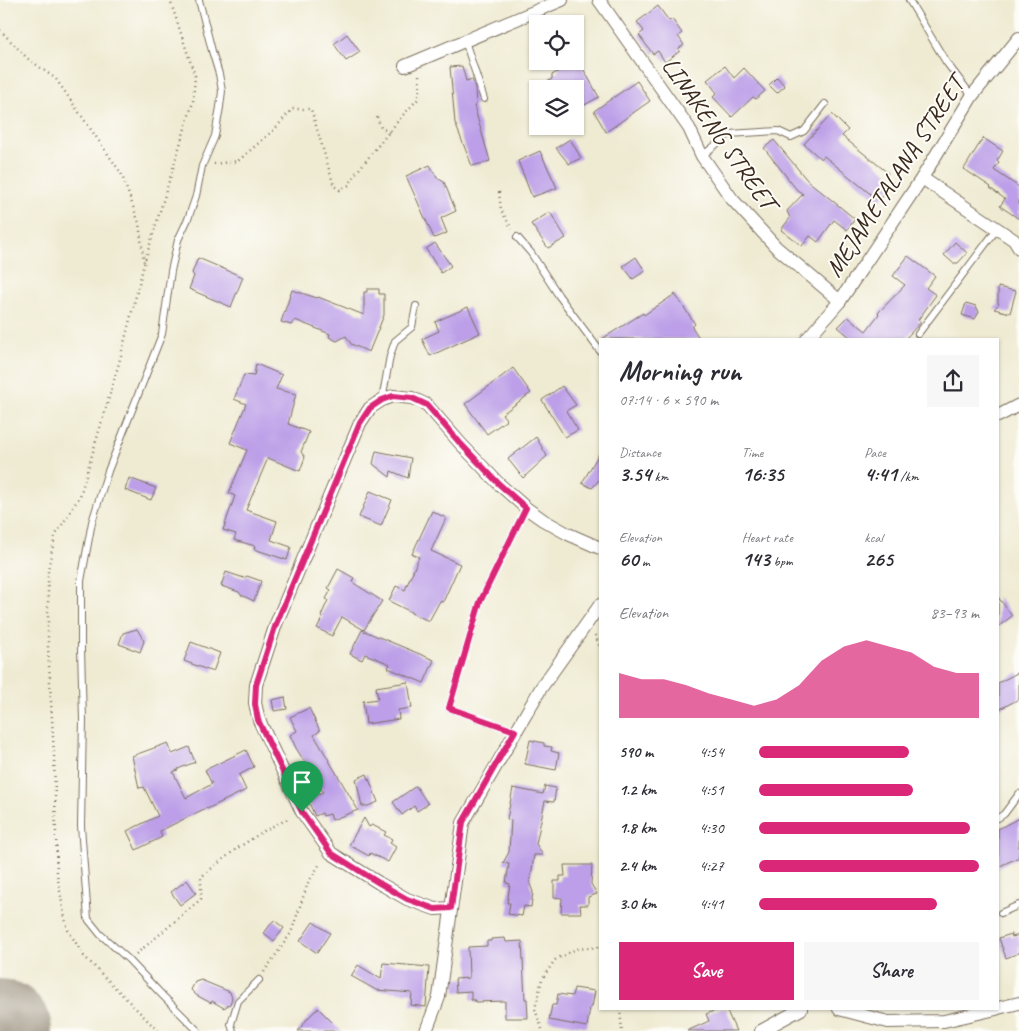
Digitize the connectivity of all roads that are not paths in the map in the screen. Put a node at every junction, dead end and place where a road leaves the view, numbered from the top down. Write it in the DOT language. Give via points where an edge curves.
graph roads {
  1 [pos="199,0"];
  2 [pos="562,0"];
  3 [pos="599,0"];
  4 [pos="910,0"];
  5 [pos="1019,38"];
  6 [pos="465,41"];
  7 [pos="411,64"];
  8 [pos="972,96"];
  9 [pos="484,99"];
  10 [pos="825,104"];
  11 [pos="702,156"];
  12 [pos="922,178"];
  13 [pos="997,229"];
  14 [pos="517,237"];
  15 [pos="1019,248"];
  16 [pos="840,301"];
  17 [pos="416,306"];
  18 [pos="918,334"];
  19 [pos="808,338"];
  20 [pos="599,350"];
  21 [pos="382,400"];
  22 [pos="1019,405"];
  23 [pos="999,415"];
  24 [pos="526,508"];
  25 [pos="599,548"];
  26 [pos="599,606"];
  27 [pos="515,731"];
  28 [pos="1019,794"];
  29 [pos="999,817"];
  30 [pos="1019,905"];
  31 [pos="451,908"];
  32 [pos="1001,913"];
  33 [pos="259,980"];
  34 [pos="1019,1003"];
  35 [pos="999,1008"];
  36 [pos="799,1010"];
  37 [pos="843,1010"];
  38 [pos="993,1010"];
  39 [pos="198,1031"];
  40 [pos="233,1031"];
  41 [pos="426,1031"];
  42 [pos="761,1031"];
  1 -- 39 [label="lane" via="222,91 215,136 178,240 162,334 92,522 81,581 81,826 88,919"];
  2 -- 6 [label="street"];
  3 -- 11 [label="street, LINAKENG STREET" via="689,128"];
  4 -- 8 [label="lane" via="946,62"];
  5 -- 8 [label="street, MEJAMETALANA STREET"];
  6 -- 7 [label="street"];
  6 -- 9 [label="lane"];
  8 -- 12 [label="street, MEJAMETALANA STREET"];
  10 -- 11 [label="lane" via="804,131 791,137 778,131 729,134"];
  11 -- 16 [label="street, LINAKENG STREET" via="732,199 776,247"];
  12 -- 13 [label="street"];
  12 -- 16 [label="street, MEJAMETALANA STREET"];
  13 -- 15 [label="street" via="1014,240"];
  13 -- 18 [label="lane"];
  14 -- 20 [label="lane"];
  16 -- 19 [label="street, MEJAMETALANA STREET"];
  17 -- 21 [label="lane" via="412,327 396,341 390,356"];
  21 -- 24 [label="street" via="393,396 412,398 427,405 499,484"];
  21 -- 31 [label="street" via="370,408 360,423 276,624 256,685 255,704 258,720 302,812 331,853 407,899 435,909"];
  22 -- 23 [label="street"];
  24 -- 25 [label="street" via="559,530"];
  24 -- 27 [label="lane" via="480,602 449,708"];
  26 -- 27 [label="street"];
  27 -- 31 [label="street" via="463,822"];
  28 -- 29 [label="lane"];
  30 -- 32 [label="lane"];
  31 -- 41 [label="street" via="439,997"];
  33 -- 40 [label="lane" via="238,1001 231,1024"];
  34 -- 35 [label="street"];
  36 -- 42 [label="street"];
  37 -- 38 [label="street" via="888,1022 944,1021"];
}
